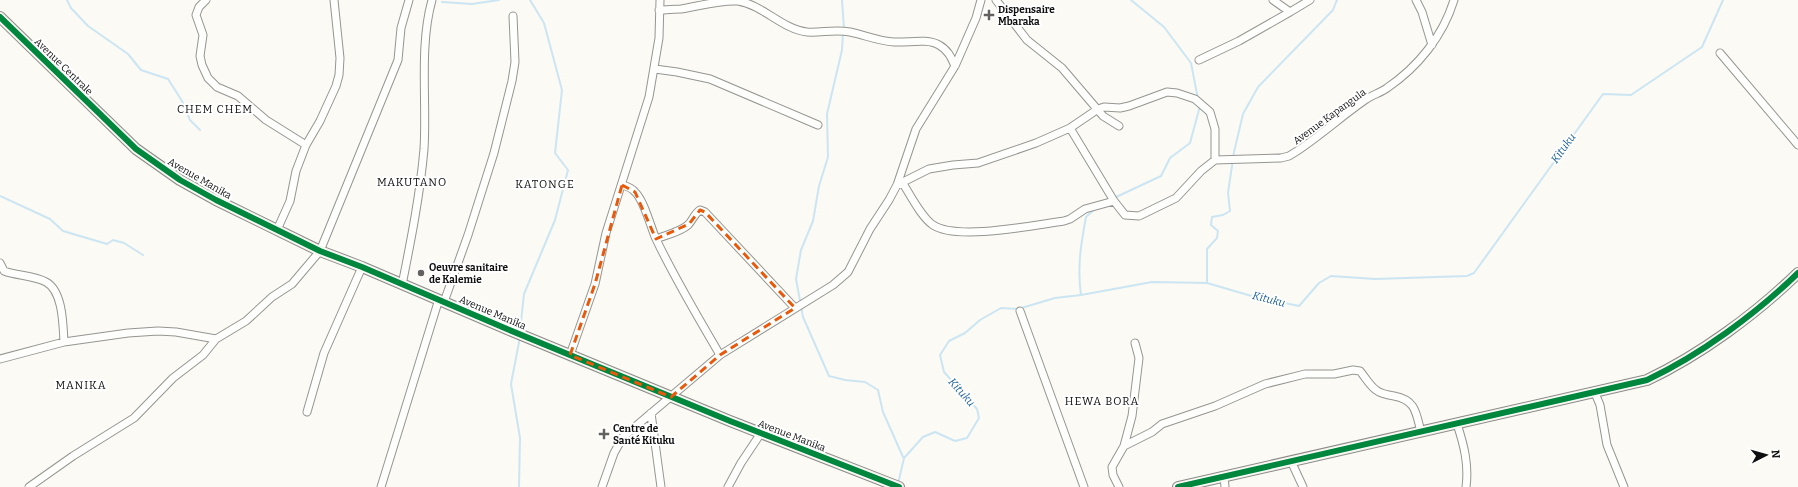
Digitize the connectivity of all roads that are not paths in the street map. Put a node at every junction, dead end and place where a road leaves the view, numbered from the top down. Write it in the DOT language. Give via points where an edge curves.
graph roads {
  1 [pos="206,0"];
  2 [pos="334,0"];
  3 [pos="409,0"];
  4 [pos="432,0"];
  5 [pos="660,0"];
  6 [pos="981,0"];
  7 [pos="996,0"];
  8 [pos="1273,0"];
  9 [pos="1310,0"];
  10 [pos="1416,0"];
  11 [pos="1454,0"];
  12 [pos="659,10"];
  13 [pos="1290,12"];
  14 [pos="513,16"];
  15 [pos="0,17"];
  16 [pos="1432,45"];
  17 [pos="1720,53"];
  18 [pos="1199,60"];
  19 [pos="955,66"];
  20 [pos="655,69"];
  21 [pos="1098,109"];
  22 [pos="818,125"];
  23 [pos="1119,126"];
  24 [pos="114,128"];
  25 [pos="1070,128"];
  26 [pos="306,145"];
  27 [pos="1798,145"];
  28 [pos="1215,160"];
  29 [pos="899,183"];
  30 [pos="622,185"];
  31 [pos="1114,201"];
  32 [pos="277,230"];
  33 [pos="656,239"];
  34 [pos="320,251"];
  35 [pos="0,263"];
  36 [pos="362,266"];
  37 [pos="1798,273"];
  38 [pos="402,285"];
  39 [pos="442,301"];
  40 [pos="795,308"];
  41 [pos="1020,311"];
  42 [pos="216,339"];
  43 [pos="64,342"];
  44 [pos="1135,343"];
  45 [pos="570,354"];
  46 [pos="720,356"];
  47 [pos="0,359"];
  48 [pos="1595,393"];
  49 [pos="671,397"];
  50 [pos="307,412"];
  51 [pos="651,413"];
  52 [pos="1457,424"];
  53 [pos="1422,432"];
  54 [pos="761,434"];
  55 [pos="1124,446"];
  56 [pos="1291,461"];
  57 [pos="1224,476"];
  58 [pos="29,487"];
  59 [pos="381,487"];
  60 [pos="602,487"];
  61 [pos="661,487"];
  62 [pos="728,487"];
  63 [pos="899,487"];
  64 [pos="1084,487"];
  65 [pos="1119,487"];
  66 [pos="1178,487"];
  67 [pos="1225,487"];
  68 [pos="1303,487"];
  69 [pos="1466,487"];
  70 [pos="1624,487"];
  1 -- 26 [label="street" via="196,15 204,35 200,56 208,78 217,87 238,96 266,120"];
  2 -- 26 [label="street" via="340,58 339,75 320,121"];
  3 -- 34 [label="street" via="401,28 398,60"];
  4 -- 38 [label="street" via="425,49 424,149"];
  5 -- 12 [label="street"];
  6 -- 19 [label="street"];
  7 -- 21 [label="street" via="1027,40 1062,68"];
  8 -- 13 [label="street"];
  9 -- 13 [label="street"];
  10 -- 16 [label="street"];
  11 -- 16 [label="street, Avenue Kapangula"];
  12 -- 19 [label="street" via="721,0 740,2 807,32 843,31 891,42 939,44 950,54"];
  12 -- 20 [label="street"];
  13 -- 18 [label="street"];
  14 -- 39 [label="street" via="515,62 512,81 490,166"];
  15 -- 24 [label="street, Avenue Centrale"];
  16 -- 28 [label="street, Avenue Kapangula" via="1409,70 1386,89 1366,99 1289,156"];
  17 -- 27 [label="street"];
  19 -- 29 [label="street" via="916,130"];
  20 -- 22 [label="street" via="710,80"];
  20 -- 30 [label="street"];
  21 -- 23 [label="street" via="1108,121"];
  21 -- 25 [label="street"];
  21 -- 28 [label="street" via="1129,106 1167,92 1195,99 1210,112 1215,129"];
  24 -- 32 [label="street, Avenue Manika" via="136,148 180,180"];
  25 -- 29 [label="street" via="978,163 934,168"];
  25 -- 31 [label="street"];
  26 -- 32 [label="street" via="296,171 290,201"];
  28 -- 31 [label="street" via="1176,198 1146,213 1125,216"];
  29 -- 31 [label="street" via="932,224 941,228 969,232 1064,221 1086,209"];
  29 -- 40 [label="street" via="870,229 848,272 833,285"];
  30 -- 33 [label="street" via="635,192"];
  30 -- 45 [label="street" via="606,233 595,284"];
  32 -- 34 [label="street, Avenue Manika"];
  33 -- 40 [label="street" via="680,230 689,224 695,213 700,210 705,212"];
  33 -- 46 [label="street"];
  34 -- 36 [label="street, Avenue Manika"];
  34 -- 42 [label="street" via="292,284 272,297 246,321"];
  35 -- 43 [label="street" via="4,271 47,282 62,311"];
  36 -- 38 [label="street, Avenue Manika"];
  36 -- 50 [label="street" via="324,353"];
  37 -- 48 [label="street" via="1764,303 1685,362 1647,380"];
  38 -- 39 [label="street, Avenue Manika"];
  39 -- 45 [label="street, Avenue Manika"];
  39 -- 59 [label="street"];
  40 -- 46 [label="street"];
  41 -- 64 [label="street"];
  42 -- 43 [label="street" via="196,334 158,331"];
  42 -- 58 [label="street" via="203,355 173,378 134,418"];
  43 -- 47 [label="street"];
  44 -- 55 [label="street" via="1139,358 1132,416"];
  45 -- 49 [label="street, Avenue Manika"];
  46 -- 49 [label="street"];
  48 -- 52 [label="street"];
  48 -- 70 [label="street" via="1600,405 1607,445"];
  49 -- 51 [label="street"];
  49 -- 54 [label="street, Avenue Manika"];
  51 -- 60 [label="street" via="623,437 614,453"];
  51 -- 61 [label="street"];
  52 -- 53 [label="street"];
  52 -- 69 [label="street" via="1466,457"];
  53 -- 55 [label="street" via="1409,401 1375,390 1360,371 1353,370 1334,374 1305,374 1264,384 1215,406 1162,424"];
  53 -- 56 [label="street"];
  54 -- 62 [label="street"];
  54 -- 63 [label="street, Avenue Manika"];
  55 -- 65 [label="street" via="1112,467"];
  56 -- 57 [label="street"];
  56 -- 68 [label="street"];
  57 -- 66 [label="street"];
  57 -- 67 [label="street"];
}
